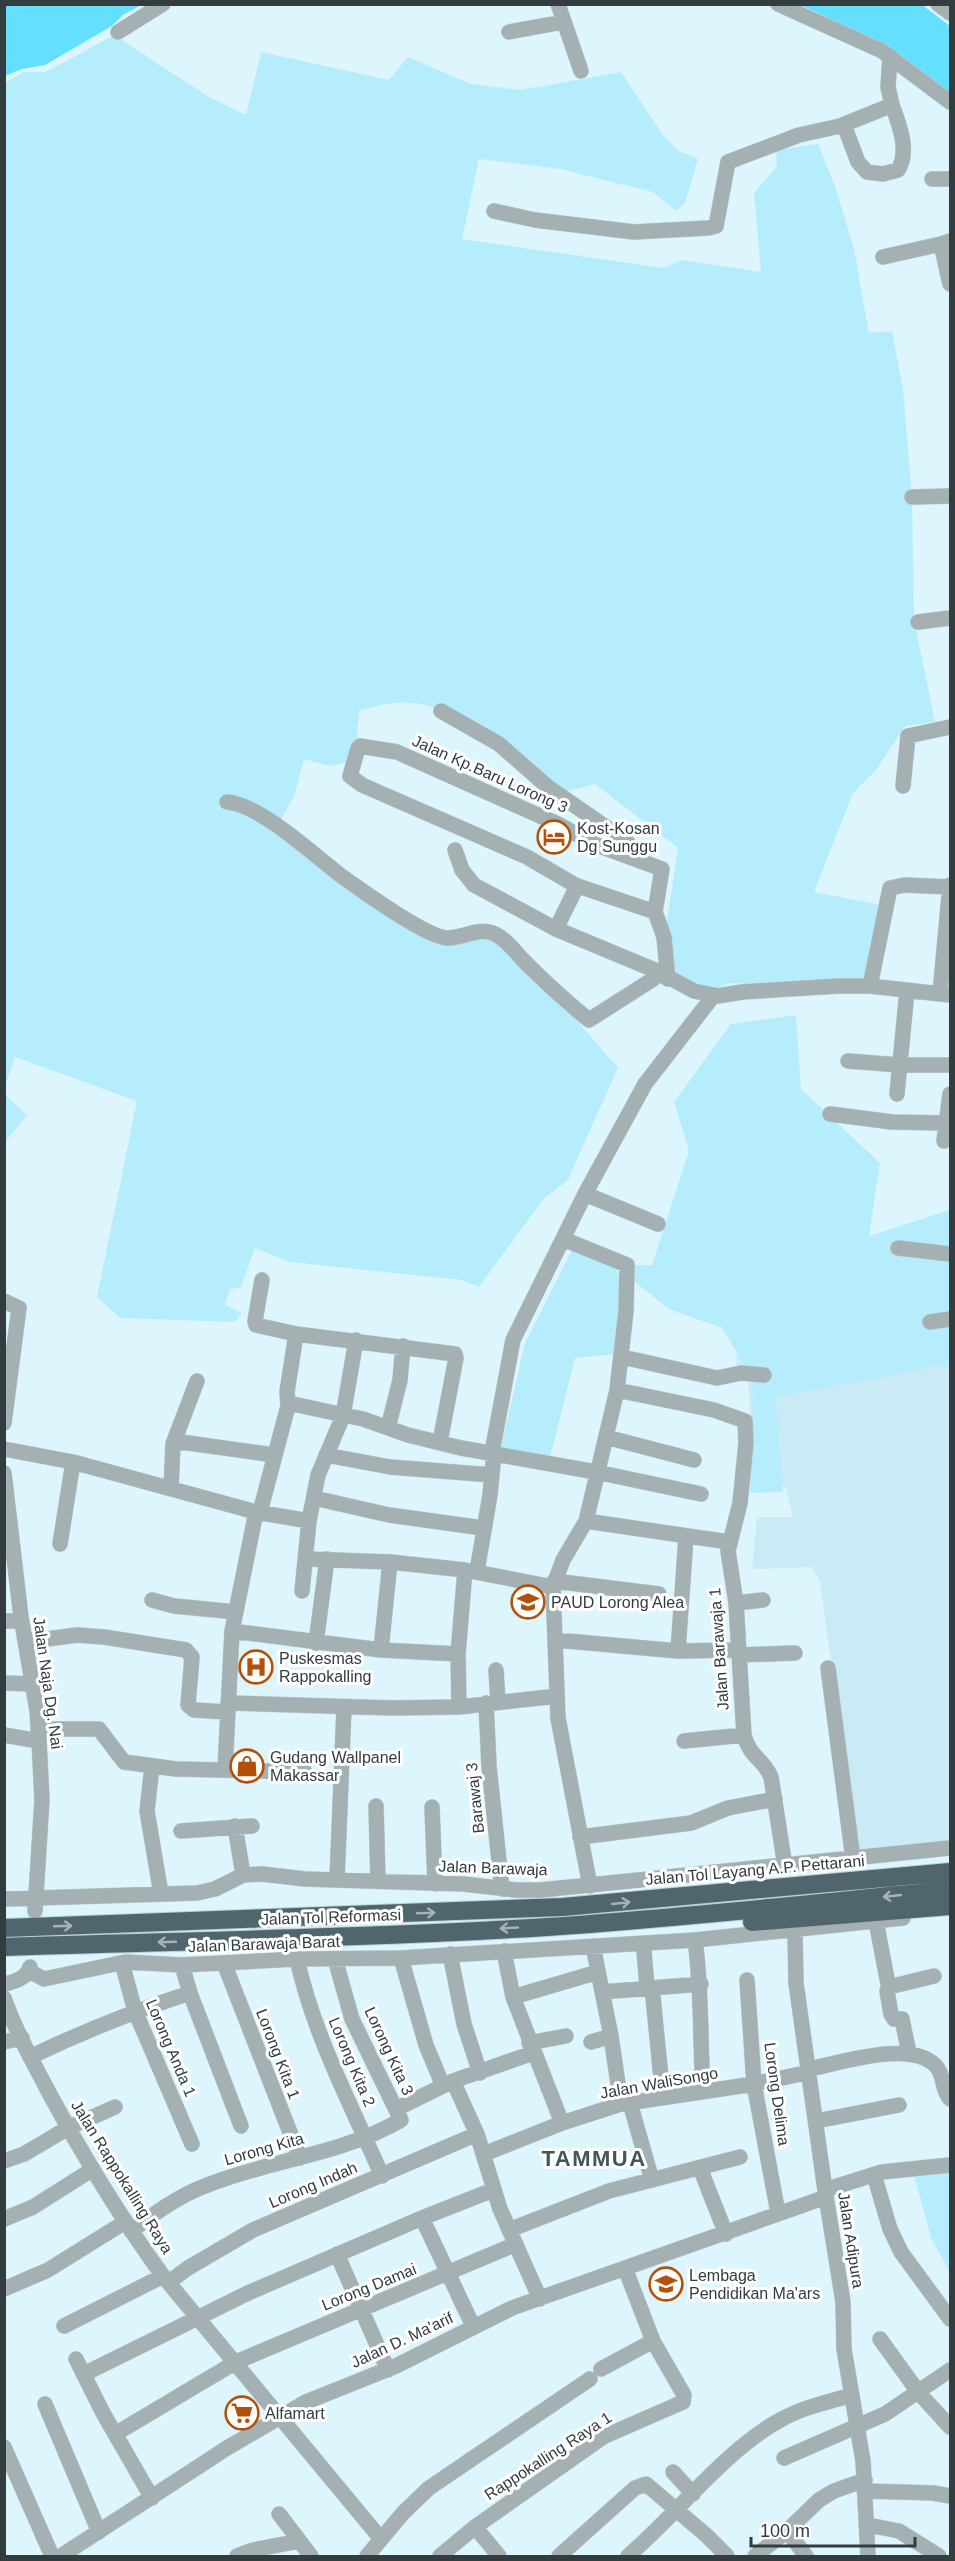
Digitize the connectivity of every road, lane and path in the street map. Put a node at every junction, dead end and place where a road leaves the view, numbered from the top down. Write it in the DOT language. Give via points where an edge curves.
graph roads {
  1 [pos="163,4"];
  2 [pos="558,4"];
  3 [pos="778,4"];
  4 [pos="938,4"];
  5 [pos="951,14"];
  6 [pos="563,22"];
  7 [pos="118,32"];
  8 [pos="509,32"];
  9 [pos="890,56"];
  10 [pos="581,71"];
  11 [pos="951,102"];
  12 [pos="892,105"];
  13 [pos="844,124"];
  14 [pos="932,179"];
  15 [pos="951,179"];
  16 [pos="494,211"];
  17 [pos="946,242"];
  18 [pos="883,256"];
  19 [pos="951,284"];
  20 [pos="951,496"];
  21 [pos="912,497"];
  22 [pos="951,618"];
  23 [pos="918,622"];
  24 [pos="441,711"];
  25 [pos="951,728"];
  26 [pos="903,786"];
  27 [pos="226,802"];
  28 [pos="455,850"];
  29 [pos="624,854"];
  30 [pos="577,886"];
  31 [pos="950,886"];
  32 [pos="655,912"];
  33 [pos="556,929"];
  34 [pos="670,979"];
  35 [pos="870,986"];
  36 [pos="907,991"];
  37 [pos="945,994"];
  38 [pos="714,995"];
  39 [pos="848,1061"];
  40 [pos="899,1065"];
  41 [pos="951,1065"];
  42 [pos="897,1094"];
  43 [pos="951,1094"];
  44 [pos="830,1114"];
  45 [pos="946,1123"];
  46 [pos="944,1141"];
  47 [pos="585,1194"];
  48 [pos="658,1224"];
  49 [pos="562,1239"];
  50 [pos="898,1248"];
  51 [pos="951,1254"];
  52 [pos="262,1280"];
  53 [pos="4,1301"];
  54 [pos="951,1319"];
  55 [pos="930,1322"];
  56 [pos="297,1334"];
  57 [pos="356,1340"];
  58 [pos="403,1346"];
  59 [pos="622,1357"];
  60 [pos="8,1370"];
  61 [pos="764,1375"];
  62 [pos="197,1381"];
  63 [pos="617,1390"];
  64 [pos="288,1403"];
  65 [pos="343,1416"];
  66 [pos="4,1423"];
  67 [pos="388,1428"];
  68 [pos="606,1437"];
  69 [pos="174,1441"];
  70 [pos="440,1443"];
  71 [pos="4,1449"];
  72 [pos="493,1452"];
  73 [pos="274,1455"];
  74 [pos="326,1455"];
  75 [pos="694,1460"];
  76 [pos="73,1462"];
  77 [pos="596,1472"];
  78 [pos="4,1473"];
  79 [pos="492,1475"];
  80 [pos="171,1488"];
  81 [pos="701,1494"];
  82 [pos="314,1498"];
  83 [pos="258,1512"];
  84 [pos="309,1521"];
  85 [pos="586,1521"];
  86 [pos="483,1528"];
  87 [pos="686,1537"];
  88 [pos="729,1542"];
  89 [pos="60,1544"];
  90 [pos="307,1559"];
  91 [pos="327,1559"];
  92 [pos="390,1562"];
  93 [pos="471,1570"];
  94 [pos="554,1584"];
  95 [pos="302,1591"];
  96 [pos="659,1594"];
  97 [pos="152,1600"];
  98 [pos="764,1600"];
  99 [pos="736,1603"];
  100 [pos="236,1612"];
  101 [pos="4,1621"];
  102 [pos="21,1621"];
  103 [pos="232,1631"];
  104 [pos="556,1640"];
  105 [pos="25,1642"];
  106 [pos="316,1643"];
  107 [pos="381,1650"];
  108 [pos="678,1651"];
  109 [pos="739,1653"];
  110 [pos="795,1653"];
  111 [pos="458,1654"];
  112 [pos="828,1668"];
  113 [pos="496,1670"];
  114 [pos="4,1683"];
  115 [pos="32,1684"];
  116 [pos="557,1696"];
  117 [pos="492,1703"];
  118 [pos="227,1707"];
  119 [pos="459,1707"];
  120 [pos="344,1708"];
  121 [pos="4,1735"];
  122 [pos="39,1735"];
  123 [pos="744,1735"];
  124 [pos="684,1742"];
  125 [pos="152,1767"];
  126 [pos="225,1770"];
  127 [pos="305,1772"];
  128 [pos="775,1799"];
  129 [pos="376,1806"];
  130 [pos="432,1806"];
  131 [pos="235,1826"];
  132 [pos="252,1826"];
  133 [pos="181,1831"];
  134 [pos="580,1837"];
  135 [pos="951,1848"];
  136 [pos="853,1859"];
  137 [pos="951,1860"];
  138 [pos="785,1866"];
  139 [pos="951,1872"];
  140 [pos="243,1875"];
  141 [pos="337,1880"];
  142 [pos="378,1881"];
  143 [pos="435,1884"];
  144 [pos="590,1886"];
  145 [pos="502,1889"];
  146 [pos="951,1890"];
  147 [pos="161,1894"];
  148 [pos="698,1895"];
  149 [pos="4,1899"];
  150 [pos="36,1905"];
  151 [pos="951,1906"];
  152 [pos="563,1907"];
  153 [pos="951,1912"];
  154 [pos="876,1921"];
  155 [pos="546,1927"];
  156 [pos="4,1928"];
  157 [pos="795,1930"];
  158 [pos="695,1940"];
  159 [pos="593,1946"];
  160 [pos="4,1947"];
  161 [pos="504,1951"];
  162 [pos="644,1951"];
  163 [pos="450,1954"];
  164 [pos="401,1958"];
  165 [pos="297,1959"];
  166 [pos="335,1959"];
  167 [pos="122,1963"];
  168 [pos="224,1963"];
  169 [pos="182,1965"];
  170 [pos="598,1972"];
  171 [pos="934,1976"];
  172 [pos="747,1980"];
  173 [pos="4,1984"];
  174 [pos="701,1984"];
  175 [pos="891,1986"];
  176 [pos="649,1987"];
  177 [pos="602,1992"];
  178 [pos="190,1993"];
  179 [pos="513,1997"];
  180 [pos="4,1998"];
  181 [pos="135,2011"];
  182 [pos="566,2036"];
  183 [pos="611,2036"];
  184 [pos="22,2038"];
  185 [pos="4,2042"];
  186 [pos="591,2042"];
  187 [pos="531,2048"];
  188 [pos="909,2053"];
  189 [pos="30,2057"];
  190 [pos="810,2070"];
  191 [pos="480,2073"];
  192 [pos="448,2084"];
  193 [pos="754,2084"];
  194 [pos="704,2092"];
  195 [pos="663,2098"];
  196 [pos="951,2099"];
  197 [pos="626,2104"];
  198 [pos="899,2105"];
  199 [pos="115,2107"];
  200 [pos="396,2109"];
  201 [pos="816,2121"];
  202 [pos="562,2123"];
  203 [pos="241,2126"];
  204 [pos="68,2128"];
  205 [pos="477,2134"];
  206 [pos="365,2138"];
  207 [pos="192,2144"];
  208 [pos="484,2154"];
  209 [pos="740,2157"];
  210 [pos="300,2158"];
  211 [pos="4,2162"];
  212 [pos="951,2165"];
  213 [pos="700,2168"];
  214 [pos="93,2169"];
  215 [pos="874,2175"];
  216 [pos="382,2176"];
  217 [pos="652,2180"];
  218 [pos="493,2190"];
  219 [pos="825,2194"];
  220 [pos="778,2212"];
  221 [pos="4,2218"];
  222 [pos="422,2218"];
  223 [pos="128,2227"];
  224 [pos="509,2230"];
  225 [pos="726,2234"];
  226 [pos="516,2244"];
  227 [pos="337,2254"];
  228 [pos="625,2268"];
  229 [pos="447,2274"];
  230 [pos="166,2279"];
  231 [pos="4,2289"];
  232 [pos="540,2299"];
  233 [pos="361,2310"];
  234 [pos="200,2318"];
  235 [pos="951,2319"];
  236 [pos="64,2326"];
  237 [pos="473,2326"];
  238 [pos="880,2338"];
  239 [pos="653,2341"];
  240 [pos="76,2359"];
  241 [pos="236,2362"];
  242 [pos="388,2370"];
  243 [pos="951,2370"];
  244 [pos="84,2374"];
  245 [pos="919,2393"];
  246 [pos="852,2395"];
  247 [pos="45,2404"];
  248 [pos="280,2415"];
  249 [pos="857,2427"];
  250 [pos="951,2427"];
  251 [pos="115,2434"];
  252 [pos="4,2447"];
  253 [pos="784,2458"];
  254 [pos="673,2472"];
  255 [pos="866,2486"];
  256 [pos="693,2494"];
  257 [pos="951,2496"];
  258 [pos="152,2498"];
  259 [pos="677,2510"];
  260 [pos="279,2514"];
  261 [pos="868,2525"];
  262 [pos="475,2527"];
  263 [pos="787,2531"];
  264 [pos="99,2532"];
  265 [pos="381,2539"];
  266 [pos="299,2541"];
  267 [pos="52,2556"];
  268 [pos="61,2556"];
  269 [pos="237,2556"];
  270 [pos="310,2556"];
  271 [pos="367,2556"];
  272 [pos="440,2556"];
  273 [pos="499,2556"];
  274 [pos="558,2556"];
  275 [pos="628,2556"];
  276 [pos="727,2556"];
  277 [pos="755,2556"];
  278 [pos="806,2556"];
  279 [pos="868,2556"];
  280 [pos="939,2556"];
  1 -- 7 [label="street"];
  2 -- 6 [label="street"];
  3 -- 9 [label="street"];
  4 -- 5 [label="street"];
  6 -- 8 [label="street"];
  6 -- 10 [label="street"];
  9 -- 11 [label="street"];
  9 -- 12 [label="street" via="888,87"];
  12 -- 13 [label="street"];
  12 -- 13 [label="street" via="901,128 903,162 898,170 883,174 867,172 858,162"];
  13 -- 16 [label="street" via="799,135 728,162 716,226 708,228 634,232"];
  14 -- 15 [label="street"];
  17 -- 18 [label="street"];
  17 -- 19 [label="street"];
  20 -- 21 [label="street"];
  22 -- 23 [label="street"];
  24 -- 29 [label="street" via="499,744 554,791 627,842"];
  25 -- 26 [label="street" via="908,736"];
  27 -- 34 [label="street" via="246,805 302,842 341,875 437,936 494,933 590,1020"];
  28 -- 33 [label="street" via="462,870 474,885"];
  29 -- 30 [label="street, Jalan Kp.Baru Lorong 3" via="389,749 358,747 351,778 532,860"];
  29 -- 32 [label="street, Jalan Kp.Baru Lorong 3" via="662,869"];
  30 -- 32 [label="street"];
  30 -- 33 [label="street"];
  31 -- 35 [label="street" via="891,886"];
  31 -- 37 [label="street"];
  32 -- 34 [label="street" via="664,937"];
  33 -- 34 [label="street"];
  34 -- 38 [label="street"];
  35 -- 36 [label="street"];
  35 -- 38 [label="street"];
  36 -- 37 [label="street"];
  36 -- 40 [label="street"];
  38 -- 47 [label="street" via="645,1084"];
  39 -- 40 [label="street"];
  40 -- 41 [label="street"];
  40 -- 42 [label="street"];
  43 -- 45 [label="street"];
  44 -- 45 [label="street" via="892,1122"];
  45 -- 46 [label="street"];
  47 -- 48 [label="street"];
  47 -- 49 [label="street"];
  49 -- 59 [label="street" via="627,1265"];
  49 -- 72 [label="street" via="513,1340"];
  50 -- 51 [label="street"];
  52 -- 56 [label="street" via="256,1325"];
  53 -- 60 [label="street" via="19,1308"];
  54 -- 55 [label="street"];
  56 -- 57 [label="street"];
  56 -- 64 [label="street"];
  57 -- 58 [label="street"];
  57 -- 65 [label="street"];
  58 -- 67 [label="street" via="400,1380"];
  58 -- 70 [label="street" via="456,1356"];
  59 -- 61 [label="street" via="717,1378 741,1373"];
  59 -- 63 [label="street"];
  60 -- 66 [label="street"];
  62 -- 69 [label="street"];
  63 -- 68 [label="street"];
  63 -- 88 [label="street, Jalan Barawaja 1" via="714,1410 746,1422 740,1503"];
  64 -- 65 [label="street"];
  64 -- 73 [label="street"];
  65 -- 67 [label="street"];
  65 -- 74 [label="street"];
  67 -- 70 [label="street"];
  68 -- 75 [label="street"];
  68 -- 77 [label="street"];
  69 -- 73 [label="street"];
  69 -- 80 [label="street"];
  70 -- 72 [label="street"];
  71 -- 76 [label="street"];
  72 -- 77 [label="street"];
  72 -- 79 [label="street"];
  73 -- 83 [label="street"];
  74 -- 79 [label="street" via="390,1467"];
  74 -- 82 [label="street"];
  76 -- 80 [label="street"];
  76 -- 89 [label="street"];
  77 -- 81 [label="street"];
  77 -- 85 [label="street"];
  78 -- 102 [label="street, Jalan Naja Dg. Nai"];
  79 -- 86 [label="street"];
  80 -- 83 [label="street"];
  82 -- 84 [label="street"];
  82 -- 86 [label="street" via="389,1515"];
  83 -- 84 [label="street"];
  83 -- 100 [label="street"];
  84 -- 90 [label="street"];
  85 -- 87 [label="street"];
  85 -- 94 [label="street"];
  86 -- 93 [label="street"];
  87 -- 88 [label="street"];
  87 -- 108 [label="street"];
  88 -- 99 [label="street, Jalan Barawaja 1"];
  90 -- 91 [label="street"];
  90 -- 95 [label="street"];
  91 -- 92 [label="street"];
  91 -- 106 [label="street"];
  92 -- 93 [label="street"];
  92 -- 107 [label="street"];
  93 -- 94 [label="street"];
  93 -- 111 [label="street"];
  94 -- 96 [label="street"];
  94 -- 104 [label="street"];
  97 -- 100 [label="street"];
  98 -- 99 [label="street"];
  99 -- 109 [label="street, Jalan Barawaja 1"];
  100 -- 103 [label="street"];
  101 -- 102 [label="street"];
  102 -- 105 [label="street, Jalan Naja Dg. Nai"];
  103 -- 106 [label="street"];
  103 -- 118 [label="street"];
  104 -- 108 [label="street"];
  104 -- 116 [label="street"];
  105 -- 115 [label="street, Jalan Naja Dg. Nai"];
  105 -- 118 [label="street" via="104,1636 186,1650 192,1657 188,1705 194,1710"];
  106 -- 107 [label="street"];
  107 -- 111 [label="street"];
  108 -- 109 [label="street"];
  109 -- 110 [label="street"];
  109 -- 123 [label="street, Jalan Barawaja 1"];
  111 -- 119 [label="street"];
  112 -- 136 [label="street"];
  113 -- 117 [label="street, Barawaj 3"];
  114 -- 115 [label="street"];
  115 -- 122 [label="street, Jalan Naja Dg. Nai"];
  116 -- 117 [label="street"];
  116 -- 134 [label="street"];
  117 -- 119 [label="street"];
  117 -- 145 [label="street, Barawaj 3" via="489,1766"];
  118 -- 120 [label="street"];
  118 -- 126 [label="street"];
  119 -- 120 [label="street"];
  120 -- 141 [label="street"];
  121 -- 122 [label="street"];
  122 -- 125 [label="street" via="99,1729 124,1762"];
  122 -- 150 [label="street, Jalan Naja Dg. Nai" via="42,1800"];
  123 -- 124 [label="street"];
  123 -- 128 [label="street, Jalan Barawaja 1" via="749,1752 769,1772"];
  125 -- 126 [label="street"];
  125 -- 147 [label="street" via="147,1811"];
  126 -- 127 [label="street"];
  128 -- 134 [label="street" via="728,1808 691,1823"];
  128 -- 138 [label="street, Jalan Barawaja 1"];
  129 -- 142 [label="street"];
  130 -- 143 [label="street"];
  131 -- 132 [label="street"];
  131 -- 133 [label="street"];
  131 -- 140 [label="street"];
  134 -- 144 [label="street"];
  135 -- 136 [label="street, Jalan Barawaja"];
  136 -- 138 [label="street, Jalan Barawaja"];
  137 -- 148 [label="highway"];
  138 -- 144 [label="street, Jalan Barawaja"];
  139 -- 148 [label="highway, Jalan Tol Layang A.P. Pettarani"];
  140 -- 141 [label="street, Jalan Barawaja"];
  140 -- 147 [label="street, Jalan Barawaja" via="209,1891"];
  141 -- 142 [label="street, Jalan Barawaja"];
  142 -- 143 [label="street, Jalan Barawaja"];
  143 -- 145 [label="street, Jalan Barawaja"];
  144 -- 145 [label="street, Jalan Barawaja"];
  146 -- 155 [label="highway, Jalan Tol Reformasi, one-way"];
  147 -- 150 [label="street, Jalan Barawaja"];
  152 -- 148 [label="highway, Jalan Tol Layang A.P. Pettarani, one-way"];
  149 -- 150 [label="street, Jalan Barawaja"];
  151 -- 155 [label="highway" via="668,1927"];
  156 -- 152 [label="highway, Jalan Tol Reformasi, one-way"];
  153 -- 154 [label="street, Jalan Barawaja Barat"];
  154 -- 157 [label="street, Jalan Barawaja Barat"];
  154 -- 175 [label="street" via="886,1982"];
  155 -- 160 [label="highway, Jalan Tol Reformasi, one-way"];
  157 -- 158 [label="street, Jalan Barawaja Barat"];
  157 -- 190 [label="street, Jalan Adipura" via="796,1983"];
  158 -- 159 [label="street, Jalan Barawaja Barat"];
  158 -- 174 [label="street"];
  159 -- 161 [label="street, Jalan Barawaja Barat"];
  159 -- 170 [label="street"];
  161 -- 163 [label="street, Jalan Barawaja Barat"];
  161 -- 179 [label="street"];
  162 -- 176 [label="street"];
  163 -- 164 [label="street, Jalan Barawaja Barat"];
  163 -- 191 [label="street" via="464,2024"];
  164 -- 166 [label="street, Jalan Barawaja Barat"];
  164 -- 192 [label="street" via="426,2045"];
  165 -- 166 [label="street, Jalan Barawaja Barat"];
  165 -- 168 [label="street, Jalan Barawaja Barat"];
  165 -- 206 [label="street, Lorong Kita 2" via="305,1995 323,2043"];
  166 -- 200 [label="street, Lorong Kita 3" via="352,2019"];
  167 -- 169 [label="street, Jalan Barawaja Barat"];
  167 -- 173 [label="street, Jalan Barawaja Barat" via="44,1979 30,1969 21,1978"];
  167 -- 181 [label="street, Lorong Anda 1"];
  168 -- 169 [label="street, Jalan Barawaja Barat"];
  168 -- 210 [label="street, Lorong Kita 1"];
  169 -- 178 [label="street"];
  170 -- 177 [label="street"];
  170 -- 179 [label="street"];
  171 -- 175 [label="street"];
  172 -- 193 [label="street, Lorong Delima"];
  174 -- 176 [label="street"];
  174 -- 194 [label="street"];
  175 -- 188 [label="street" via="887,1994 891,2017 902,2019"];
  176 -- 177 [label="street"];
  176 -- 195 [label="street"];
  177 -- 183 [label="street"];
  178 -- 181 [label="street"];
  178 -- 203 [label="street"];
  179 -- 187 [label="street"];
  180 -- 184 [label="street, Jalan Rappokalling Raya"];
  181 -- 189 [label="street"];
  181 -- 207 [label="street, Lorong Anda 1"];
  182 -- 187 [label="street, Lorong Kita 3"];
  183 -- 186 [label="street"];
  183 -- 197 [label="street"];
  184 -- 185 [label="street"];
  184 -- 189 [label="street, Jalan Rappokalling Raya"];
  187 -- 191 [label="street, Lorong Kita 3"];
  187 -- 202 [label="street"];
  188 -- 190 [label="street, Jalan WaliSongo" via="891,2053"];
  188 -- 196 [label="street" via="935,2065 944,2092"];
  189 -- 204 [label="street, Jalan Rappokalling Raya"];
  190 -- 193 [label="street, Jalan WaliSongo"];
  190 -- 201 [label="street, Jalan Adipura"];
  191 -- 192 [label="street, Lorong Kita 3"];
  192 -- 200 [label="street, Lorong Kita 3"];
  192 -- 205 [label="street"];
  193 -- 194 [label="street, Jalan WaliSongo"];
  193 -- 220 [label="street, Lorong Delima"];
  194 -- 195 [label="street, Jalan WaliSongo"];
  195 -- 197 [label="street, Jalan WaliSongo"];
  197 -- 202 [label="street, Jalan WaliSongo"];
  197 -- 217 [label="street"];
  198 -- 201 [label="street"];
  199 -- 204 [label="street"];
  200 -- 206 [label="street, Lorong Kita" via="401,2120"];
  201 -- 219 [label="street, Jalan Adipura"];
  202 -- 208 [label="street, Jalan WaliSongo"];
  204 -- 211 [label="street"];
  204 -- 214 [label="street, Jalan Rappokalling Raya"];
  205 -- 208 [label="street"];
  205 -- 216 [label="street, Lorong Indah"];
  206 -- 210 [label="street, Lorong Kita"];
  206 -- 216 [label="street, Lorong Kita 2"];
  208 -- 218 [label="street"];
  209 -- 213 [label="street"];
  210 -- 223 [label="street, Lorong Kita" via="205,2186"];
  212 -- 215 [label="street, Jalan D. Ma'arif"];
  213 -- 217 [label="street"];
  213 -- 225 [label="street"];
  214 -- 221 [label="street" via="33,2207"];
  214 -- 223 [label="street, Jalan Rappokalling Raya"];
  215 -- 219 [label="street, Jalan D. Ma'arif"];
  215 -- 235 [label="street" via="901,2252"];
  216 -- 230 [label="street, Lorong Indah" via="253,2230"];
  217 -- 224 [label="street" via="609,2191"];
  218 -- 222 [label="street"];
  218 -- 224 [label="street"];
  219 -- 220 [label="street, Jalan D. Ma'arif"];
  219 -- 246 [label="street, Jalan Adipura" via="843,2302 844,2349"];
  220 -- 225 [label="street, Jalan D. Ma'arif"];
  222 -- 227 [label="street"];
  222 -- 229 [label="street"];
  223 -- 230 [label="street, Jalan Rappokalling Raya"];
  223 -- 231 [label="street, Lorong Kita"];
  224 -- 226 [label="street"];
  225 -- 228 [label="street, Jalan D. Ma'arif"];
  226 -- 229 [label="street, Lorong Damai"];
  226 -- 232 [label="street"];
  227 -- 233 [label="street"];
  227 -- 234 [label="street"];
  228 -- 232 [label="street, Jalan D. Ma'arif"];
  228 -- 239 [label="street"];
  229 -- 233 [label="street, Lorong Damai"];
  229 -- 237 [label="street"];
  230 -- 234 [label="street, Jalan Rappokalling Raya"];
  230 -- 236 [label="street, Lorong Indah"];
  232 -- 237 [label="street, Jalan D. Ma'arif"];
  233 -- 241 [label="street, Lorong Damai"];
  233 -- 242 [label="street"];
  234 -- 241 [label="street, Jalan Rappokalling Raya"];
  234 -- 244 [label="street"];
  237 -- 242 [label="street, Jalan D. Ma'arif"];
  238 -- 245 [label="street"];
  239 -- 262 [label="street, Rappokalling Raya 1" via="684,2400 603,2437"];
  239 -- 265 [label="street" via="596,2374 429,2488"];
  240 -- 244 [label="street"];
  241 -- 248 [label="street, Jalan Rappokalling Raya"];
  241 -- 251 [label="street, Lorong Damai"];
  242 -- 248 [label="street, Jalan D. Ma'arif"];
  243 -- 245 [label="street"];
  244 -- 251 [label="street"];
  245 -- 249 [label="street"];
  245 -- 250 [label="street"];
  246 -- 249 [label="street, Jalan Adipura"];
  246 -- 256 [label="street" via="807,2407 763,2430"];
  247 -- 264 [label="street"];
  248 -- 258 [label="street, Jalan D. Ma'arif"];
  248 -- 265 [label="street, Jalan Rappokalling Raya"];
  249 -- 253 [label="street"];
  249 -- 255 [label="street, Jalan Adipura"];
  251 -- 258 [label="street"];
  252 -- 267 [label="street"];
  254 -- 256 [label="street"];
  255 -- 257 [label="street"];
  255 -- 261 [label="street, Jalan Adipura"];
  255 -- 263 [label="street" via="834,2491"];
  256 -- 259 [label="street"];
  258 -- 264 [label="street, Jalan D. Ma'arif"];
  259 -- 274 [label="street" via="648,2484 639,2486"];
  259 -- 275 [label="street"];
  259 -- 276 [label="street"];
  260 -- 266 [label="street"];
  261 -- 279 [label="street, Jalan Adipura"];
  261 -- 280 [label="street" via="899,2531"];
  262 -- 272 [label="street, Rappokalling Raya 1"];
  262 -- 273 [label="street"];
  263 -- 277 [label="street"];
  263 -- 278 [label="street"];
  264 -- 268 [label="street, Jalan D. Ma'arif"];
  265 -- 271 [label="street"];
  266 -- 269 [label="street"];
  266 -- 270 [label="street"];
}
